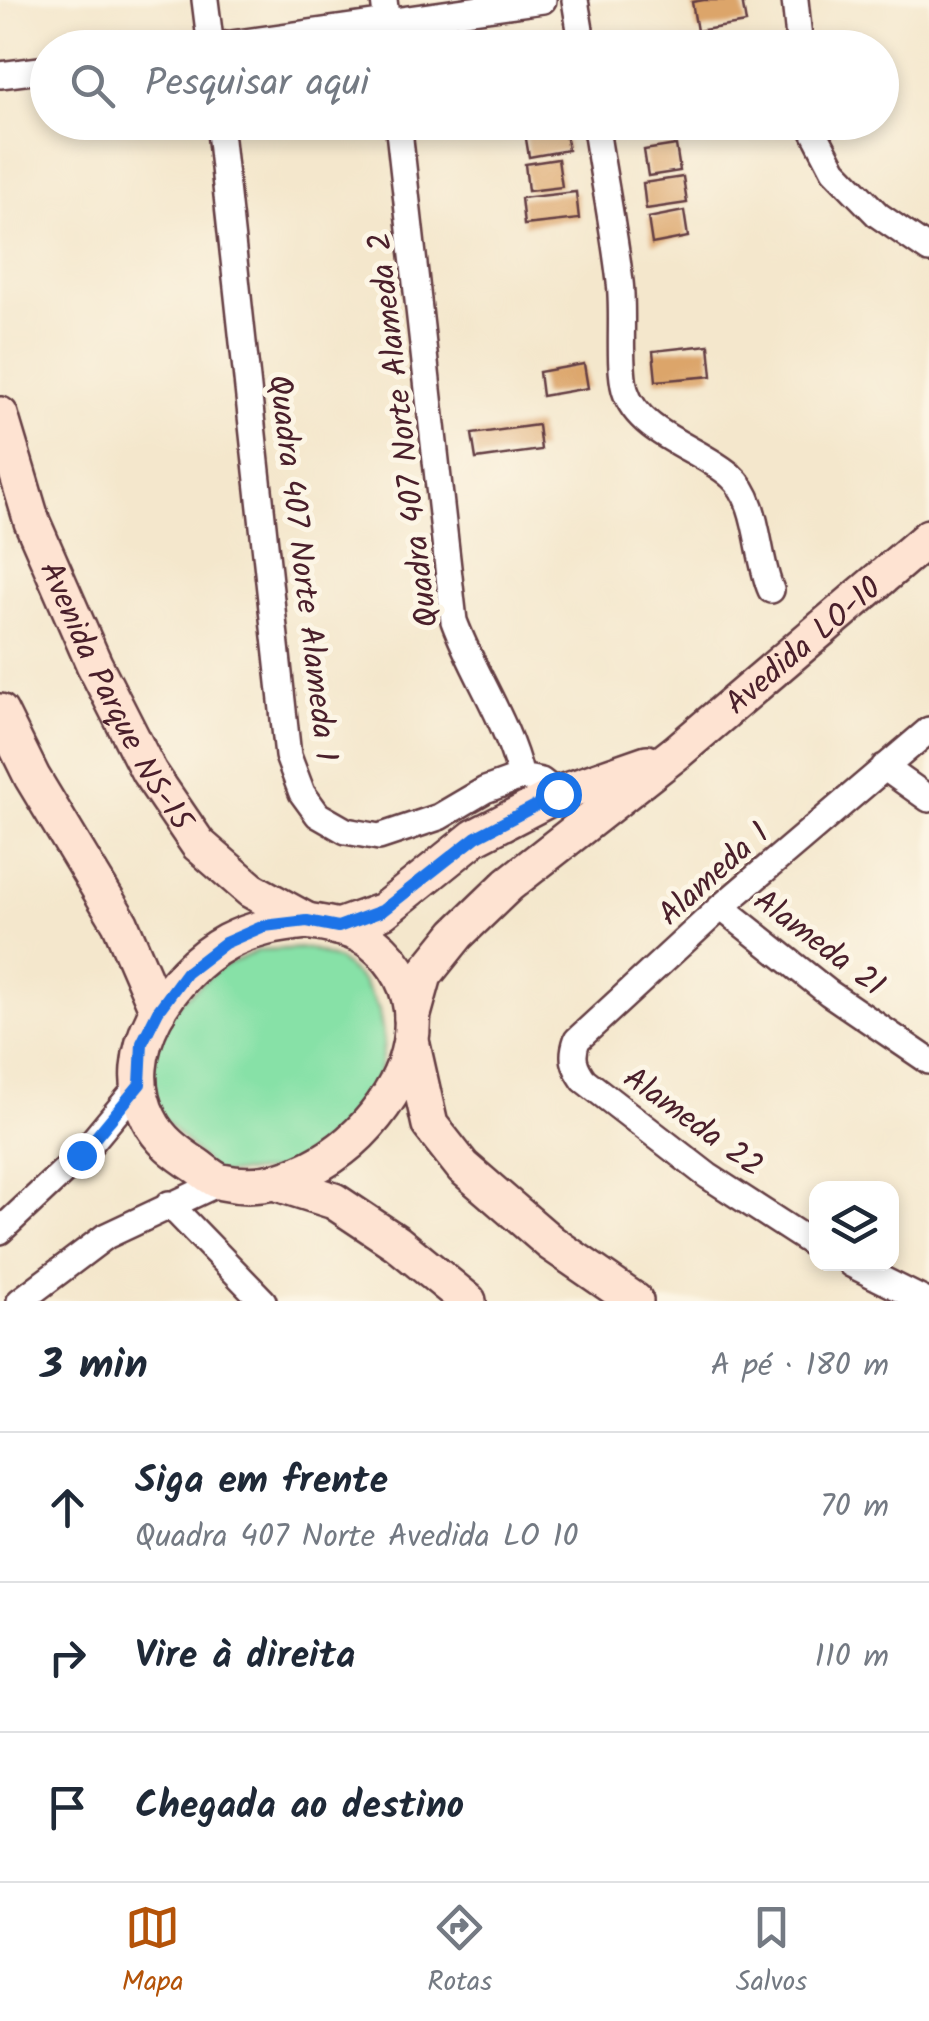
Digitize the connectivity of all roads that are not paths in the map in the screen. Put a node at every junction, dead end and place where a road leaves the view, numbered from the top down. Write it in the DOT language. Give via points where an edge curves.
graph roads {
  1 [pos="204,0"];
  2 [pos="543,0"];
  3 [pos="575,0"];
  4 [pos="795,0"];
  5 [pos="386,11"];
  6 [pos="208,30"];
  7 [pos="294,30"];
  8 [pos="579,30"];
  9 [pos="798,30"];
  10 [pos="30,71"];
  11 [pos="0,75"];
  12 [pos="222,140"];
  13 [pos="400,140"];
  14 [pos="597,140"];
  15 [pos="818,140"];
  16 [pos="929,250"];
  17 [pos="0,415"];
  18 [pos="929,537"];
  19 [pos="771,590"];
  20 [pos="0,712"];
  21 [pos="929,730"];
  22 [pos="676,752"];
  23 [pos="884,767"];
  24 [pos="521,776"];
  25 [pos="558,794"];
  26 [pos="929,798"];
  27 [pos="721,907"];
  28 [pos="323,924"];
  29 [pos="158,1011"];
  30 [pos="411,1031"];
  31 [pos="929,1061"];
  32 [pos="584,1080"];
  33 [pos="140,1084"];
  34 [pos="220,1182"];
  35 [pos="274,1182"];
  36 [pos="169,1204"];
  37 [pos="0,1231"];
  38 [pos="809,1241"];
  39 [pos="864,1271"];
  40 [pos="20,1301"];
  41 [pos="263,1301"];
  42 [pos="468,1301"];
  43 [pos="635,1301"];
  44 [pos="925,1301"];
  1 -- 6 [label="street"];
  2 -- 5 [label="street"];
  3 -- 8 [label="street"];
  4 -- 9 [label="street"];
  5 -- 7 [label="street"];
  10 -- 11 [label="street"];
  12 -- 24 [label="street, Quadra 407 Norte Alameda 1" via="288,756 302,793 318,815 346,832 378,837 440,817"];
  13 -- 24 [label="street, Quadra 407 Norte Alameda 2" via="454,621 512,741"];
  14 -- 19 [label="street" via="621,284 626,390 655,427 742,488"];
  15 -- 16 [label="street" via="834,170 878,215"];
  17 -- 28 [label="main road, Avenida Parque NS-15" via="32,522 149,772 198,844 251,890"];
  18 -- 22 [label="main road, Avedida LO-10"];
  20 -- 29 [label="main road" via="120,924"];
  21 -- 23 [label="street, Alameda 1"];
  22 -- 25 [label="main road"];
  22 -- 30 [label="main road, Avedida LO-10" via="508,884 456,934 424,975"];
  23 -- 26 [label="street"];
  23 -- 27 [label="street, Alameda 1"];
  24 -- 25 [label="street"];
  25 -- 28 [label="main road" via="476,837 382,911"];
  27 -- 31 [label="street, Alameda 21" via="828,993"];
  27 -- 32 [label="street, Alameda 1" via="577,1040 574,1066"];
  28 -- 29 [label="main road" via="264,926 225,943 186,973"];
  28 -- 30 [label="main road" via="369,940 396,966 410,998"];
  29 -- 33 [label="main road" via="142,1043"];
  30 -- 35 [label="main road" via="400,1080 377,1114 311,1169"];
  30 -- 43 [label="main road" via="430,1125 463,1167 551,1243"];
  32 -- 38 [label="street, Alameda 22" via="708,1176"];
  33 -- 34 [label="main road" via="148,1118 171,1150"];
  33 -- 37 [label="street" via="81,1155"];
  34 -- 35 [label="main road"];
  34 -- 36 [label="street"];
  35 -- 42 [label="main road" via="334,1201"];
  36 -- 40 [label="street" via="96,1241"];
  36 -- 41 [label="street"];
  39 -- 44 [label="street"];
}
